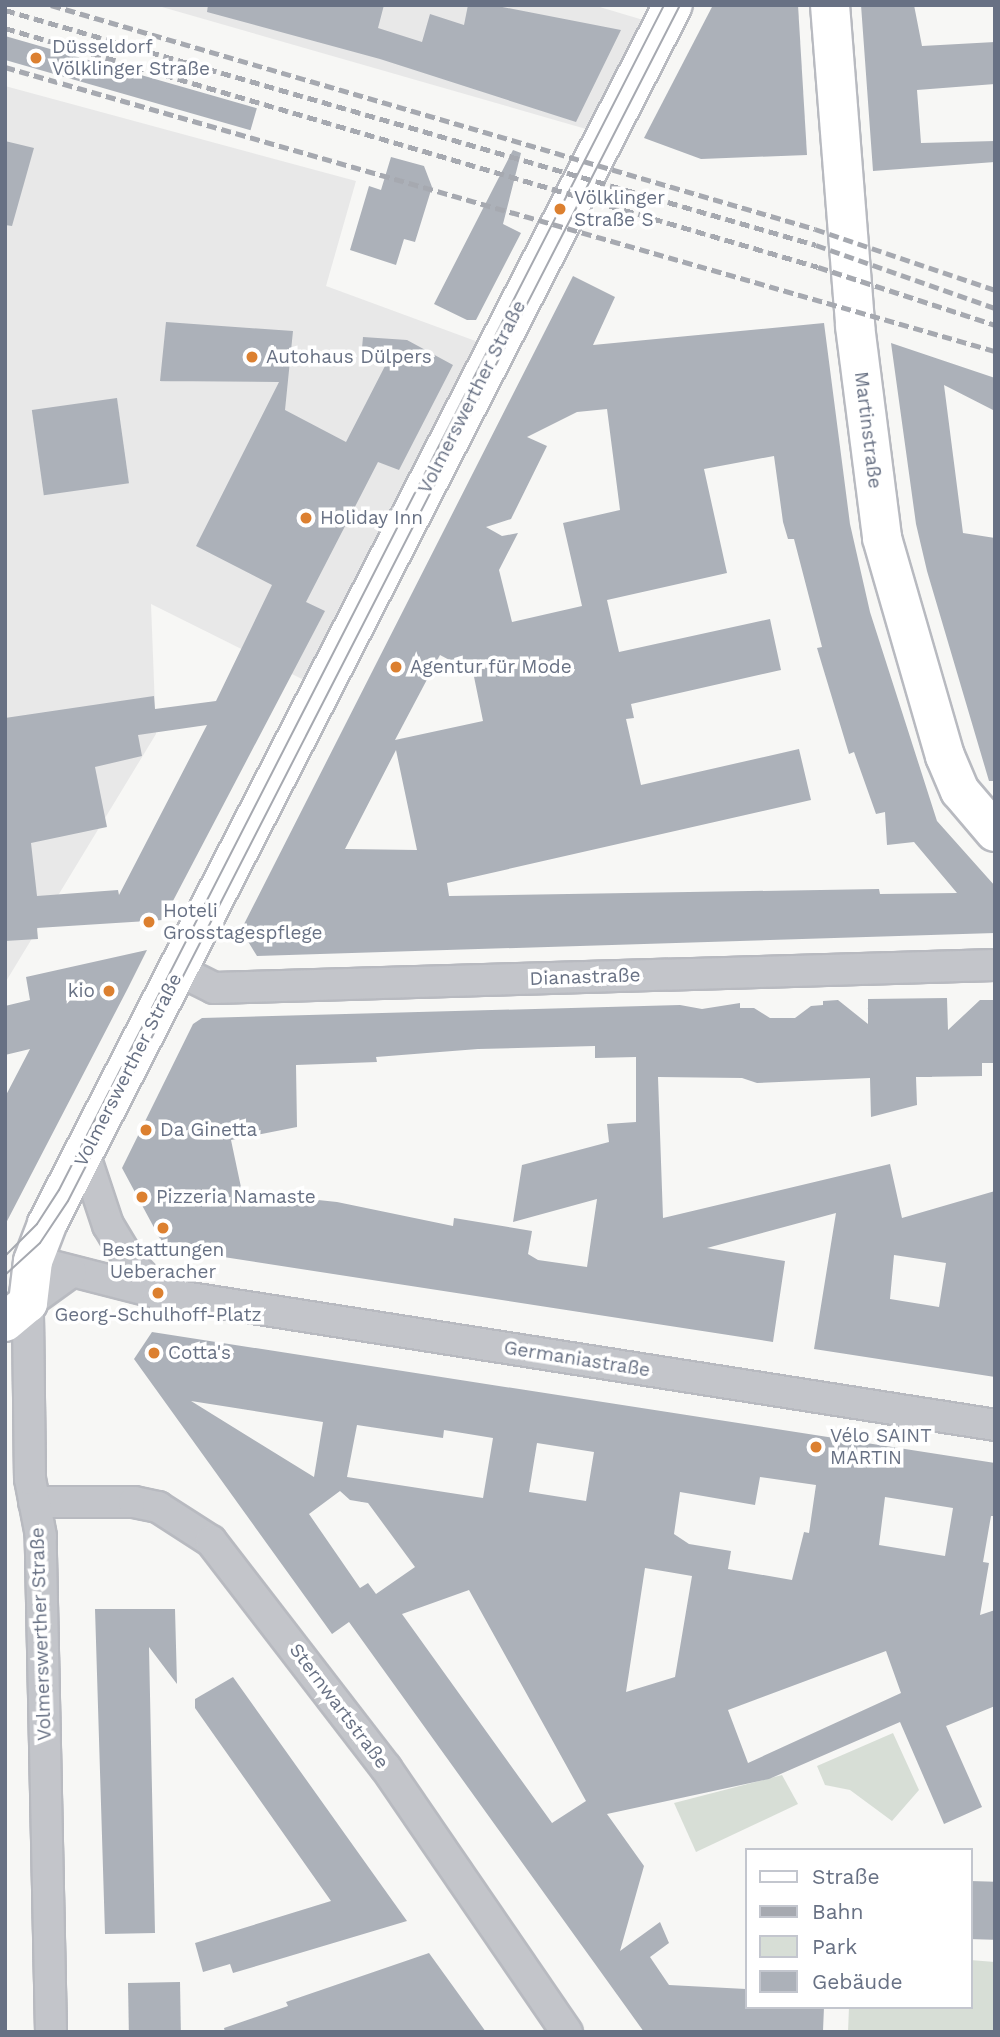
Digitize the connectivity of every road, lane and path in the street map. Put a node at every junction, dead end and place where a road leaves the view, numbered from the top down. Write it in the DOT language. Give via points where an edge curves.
graph roads {
  1 [pos="673,5"];
  2 [pos="830,5"];
  3 [pos="995,832"];
  4 [pos="995,965"];
  5 [pos="178,970"];
  6 [pos="85,1156"];
  7 [pos="19,1259"];
  8 [pos="71,1272"];
  9 [pos="159,1293"];
  10 [pos="17,1312"];
  11 [pos="995,1425"];
  12 [pos="34,1502"];
  13 [pos="51,2032"];
  14 [pos="567,2032"];
  1 -- 5 [label="street, Volmerswerther Straße"];
  2 -- 3 [label="street, Martinstraße" via="855,326 882,538 945,755 960,791"];
  4 -- 5 [label="street, Dianastraße" via="215,988"];
  5 -- 6 [label="street, Volmerswerther Straße"];
  6 -- 7 [label="street, Volmerswerther Straße"];
  6 -- 9 [label="street" via="108,1225 132,1265"];
  7 -- 8 [label="street, Germaniastraße"];
  7 -- 10 [label="street, Volmerswerther Straße"];
  8 -- 9 [label="street, Germaniastraße"];
  8 -- 10 [label="street"];
  9 -- 11 [label="street, Germaniastraße"];
  10 -- 12 [label="street, Volmerswerther Straße"];
  12 -- 13 [label="street, Volmerswerther Straße" via="41,1536"];
  12 -- 14 [label="street, Sternwartstraße" via="134,1502 159,1507 211,1541 386,1768"];
}
